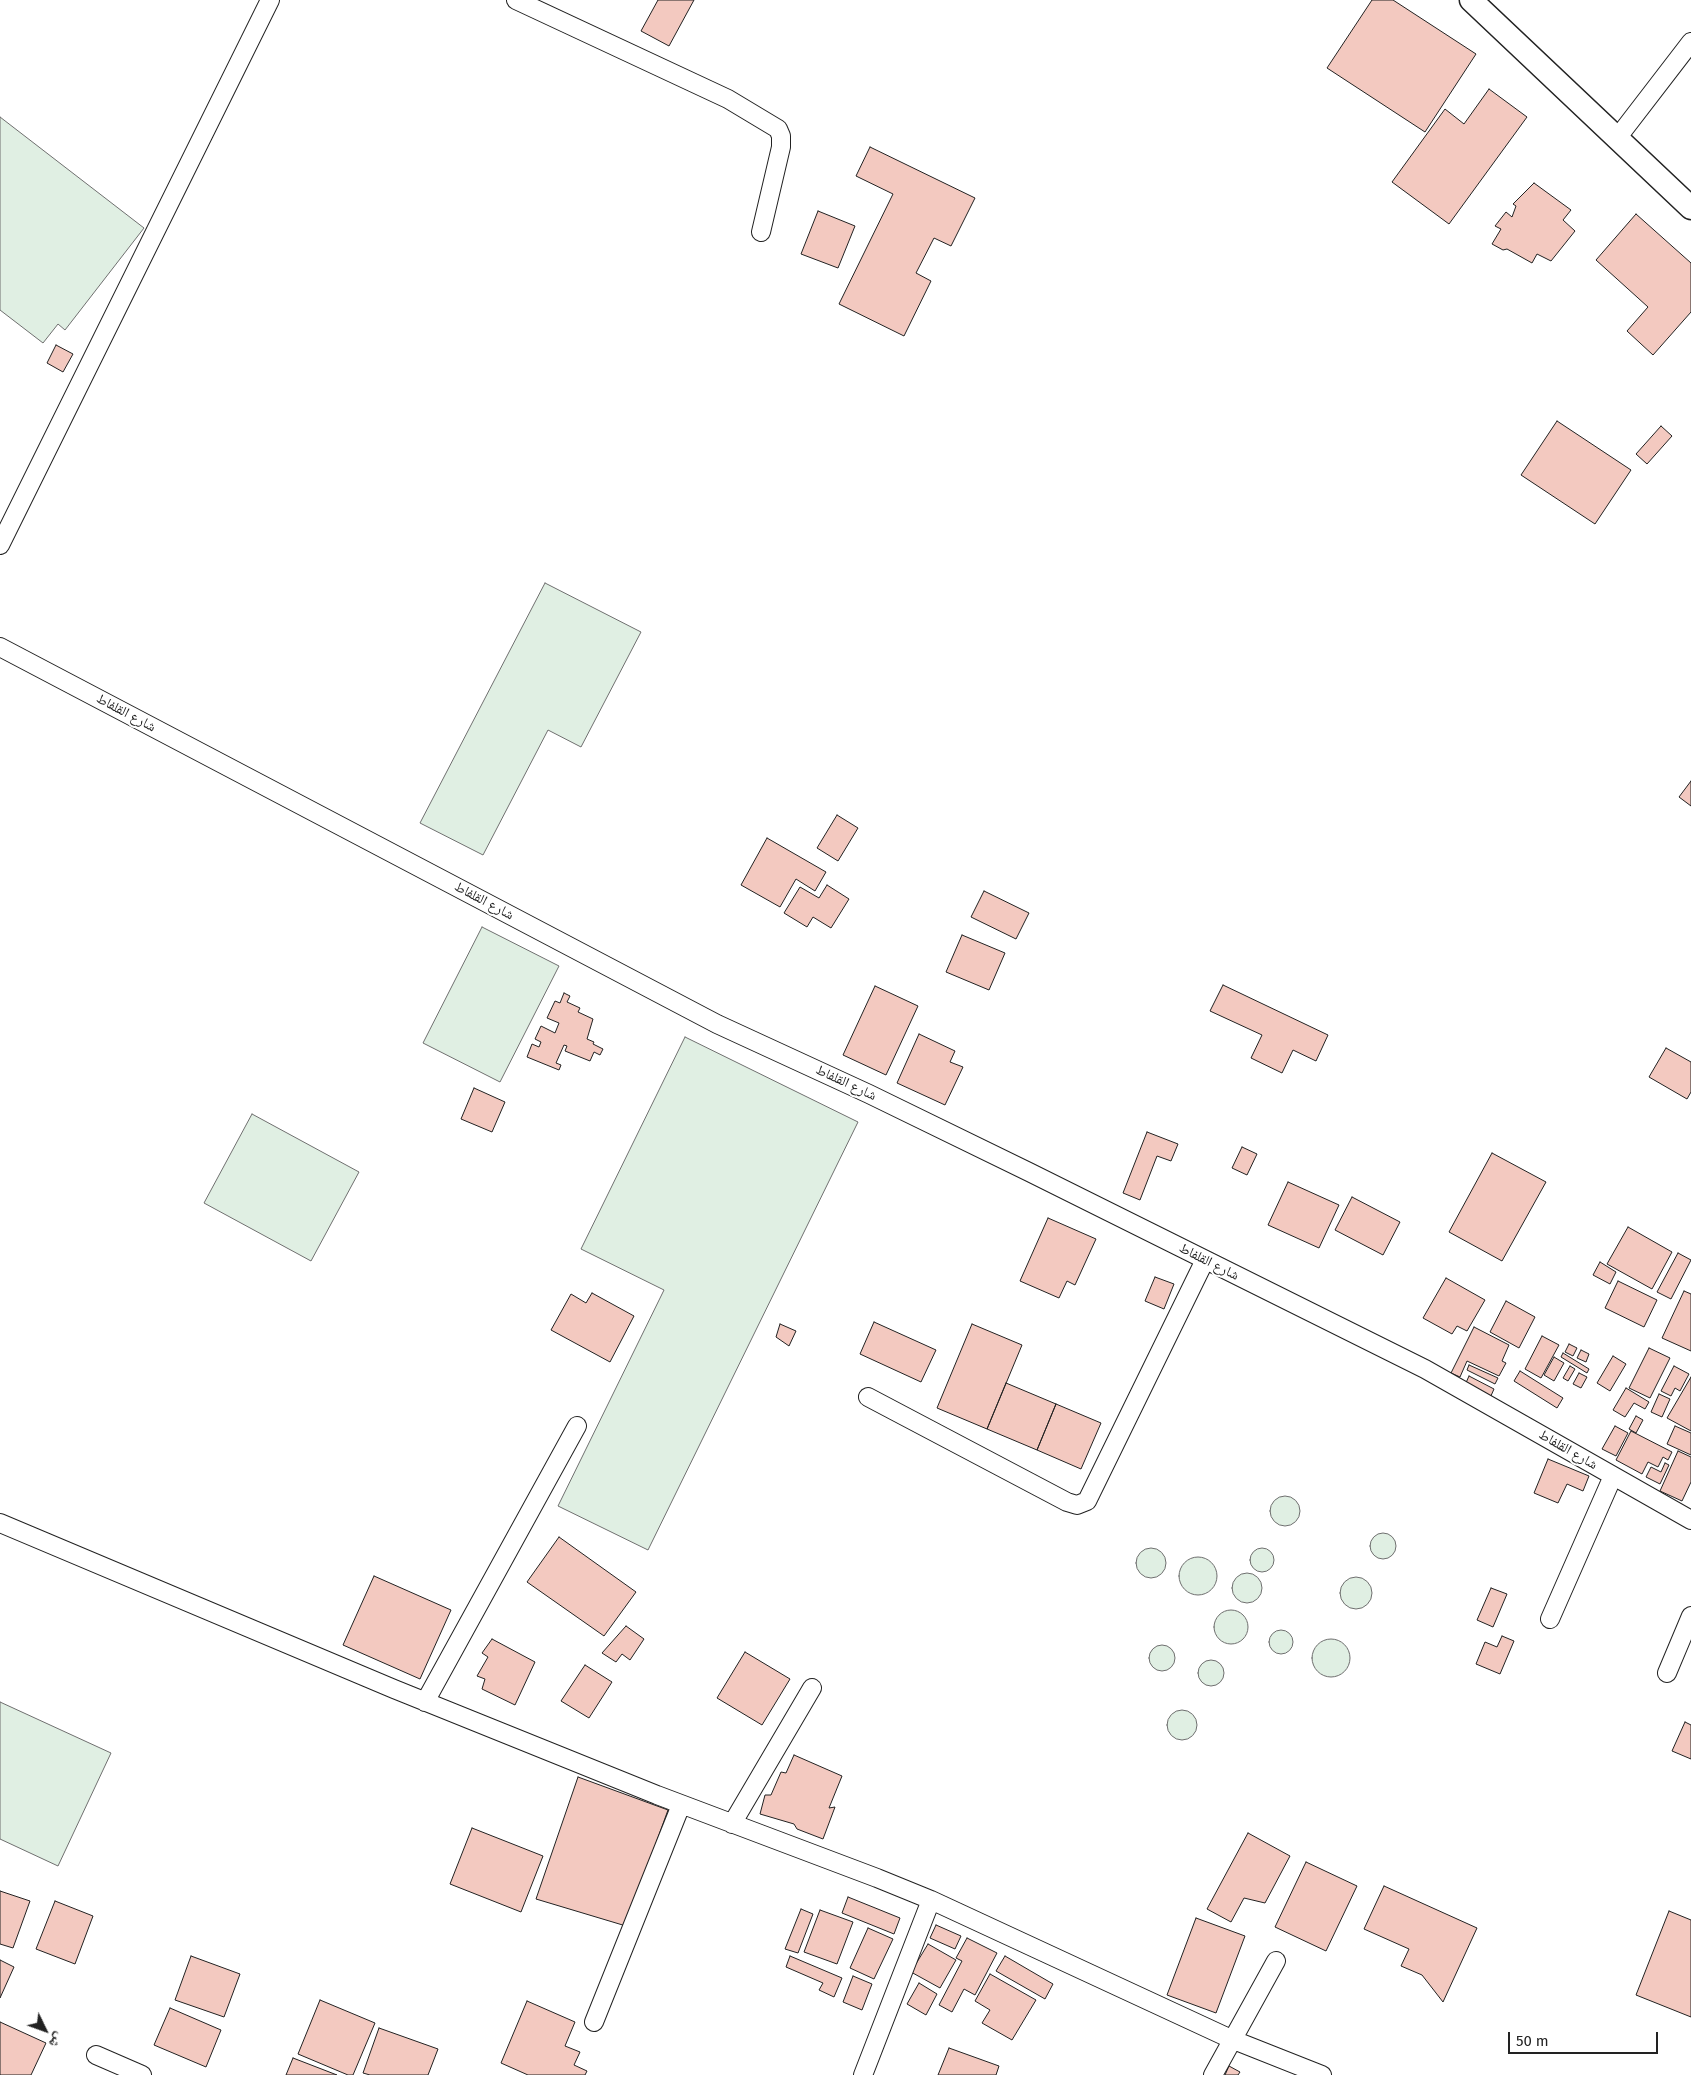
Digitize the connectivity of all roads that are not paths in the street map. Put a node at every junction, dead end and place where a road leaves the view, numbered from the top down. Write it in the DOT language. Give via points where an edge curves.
graph roads {
  1 [pos="270,0"];
  2 [pos="516,0"];
  3 [pos="1471,0"];
  4 [pos="1691,42"];
  5 [pos="1618,137"];
  6 [pos="1691,208"];
  7 [pos="762,232"];
  8 [pos="0,546"];
  9 [pos="0,647"];
  10 [pos="1205,1260"];
  11 [pos="868,1398"];
  12 [pos="577,1426"];
  13 [pos="1613,1476"];
  14 [pos="1690,1518"];
  15 [pos="0,1523"];
  16 [pos="1691,1616"];
  17 [pos="1550,1619"];
  18 [pos="1667,1673"];
  19 [pos="812,1688"];
  20 [pos="424,1702"];
  21 [pos="681,1805"];
  22 [pos="732,1824"];
  23 [pos="931,1900"];
  24 [pos="1276,1961"];
  25 [pos="594,2022"];
  26 [pos="1231,2039"];
  27 [pos="96,2055"];
  28 [pos="142,2075"];
  29 [pos="863,2075"];
  30 [pos="1213,2075"];
  31 [pos="1322,2075"];
  1 -- 8 [label="street"];
  2 -- 7 [label="street" via="728,99 778,129 781,147"];
  3 -- 5 [label="street"];
  4 -- 5 [label="street"];
  5 -- 6 [label="street"];
  9 -- 10 [label="street, شارع القلفاط" via="717,1024 869,1094"];
  10 -- 11 [label="street" via="1087,1502 1078,1505 1066,1502"];
  10 -- 13 [label="street, شارع القلفاط" via="1425,1369"];
  12 -- 20 [label="street"];
  13 -- 14 [label="street, شارع القلفاط"];
  13 -- 17 [label="street"];
  15 -- 20 [label="street"];
  16 -- 18 [label="street"];
  19 -- 22 [label="street"];
  20 -- 21 [label="street"];
  21 -- 22 [label="street"];
  21 -- 25 [label="street"];
  22 -- 23 [label="street"];
  23 -- 26 [label="street"];
  23 -- 29 [label="street"];
  24 -- 26 [label="street"];
  26 -- 30 [label="street"];
  26 -- 31 [label="street"];
  27 -- 28 [label="street"];
}
